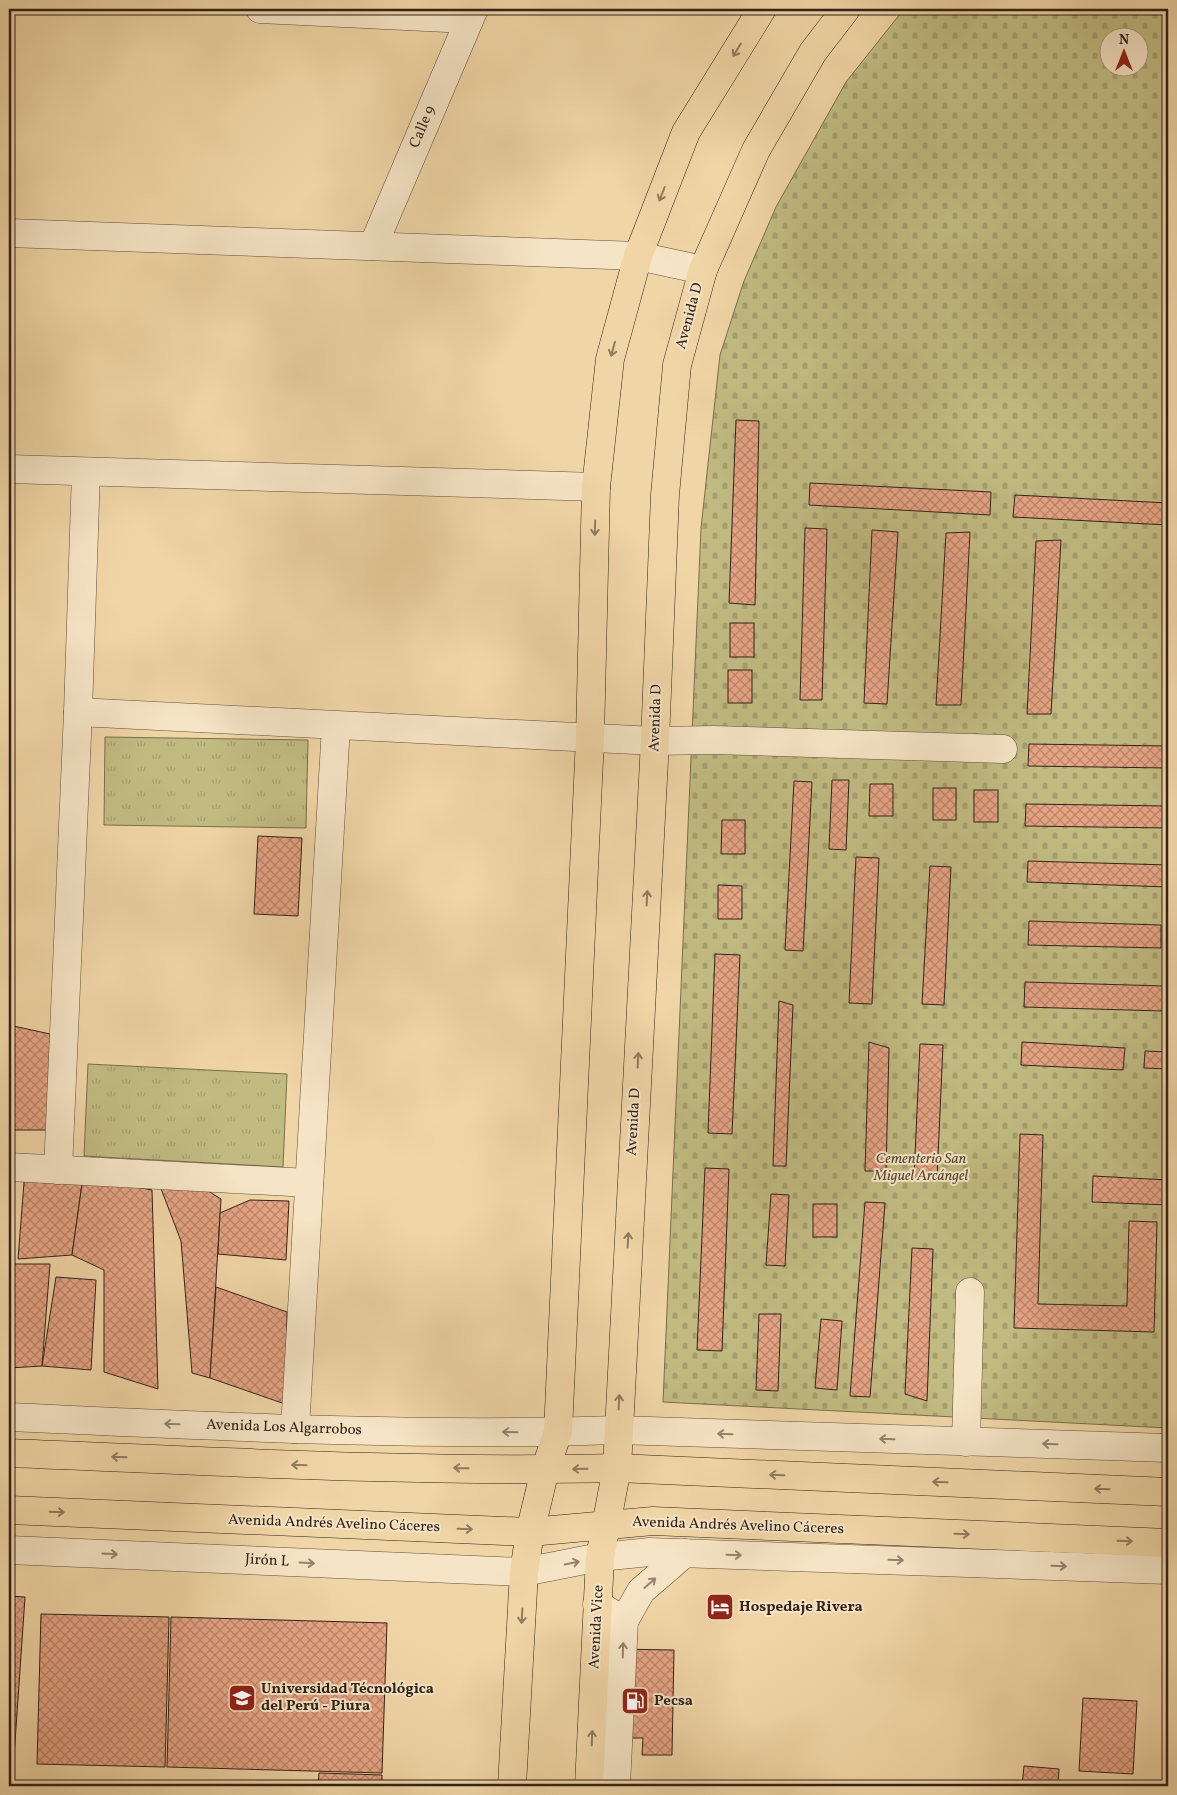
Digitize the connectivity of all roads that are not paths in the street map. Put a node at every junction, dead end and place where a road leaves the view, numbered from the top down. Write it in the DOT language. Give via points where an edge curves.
graph roads {
  1 [pos="260,9"];
  2 [pos="762,9"];
  3 [pos="846,9"];
  4 [pos="471,14"];
  5 [pos="9,233"];
  6 [pos="373,246"];
  7 [pos="638,256"];
  8 [pos="703,270"];
  9 [pos="9,469"];
  10 [pos="86,472"];
  11 [pos="596,487"];
  12 [pos="78,712"];
  13 [pos="336,726"];
  14 [pos="590,738"];
  15 [pos="655,741"];
  16 [pos="1003,749"];
  17 [pos="9,1167"];
  18 [pos="58,1170"];
  19 [pos="309,1182"];
  20 [pos="970,1292"];
  21 [pos="9,1417"];
  22 [pos="295,1429"];
  23 [pos="618,1430"];
  24 [pos="558,1432"];
  25 [pos="966,1442"];
  26 [pos="1168,1448"];
  27 [pos="9,1453"];
  28 [pos="617,1468"];
  29 [pos="545,1470"];
  30 [pos="1168,1492"];
  31 [pos="9,1510"];
  32 [pos="605,1525"];
  33 [pos="530,1532"];
  34 [pos="1168,1543"];
  35 [pos="9,1550"];
  36 [pos="686,1553"];
  37 [pos="600,1557"];
  38 [pos="1168,1570"];
  39 [pos="524,1572"];
  40 [pos="597,1604"];
  41 [pos="624,1621"];
  42 [pos="595,1667"];
  43 [pos="621,1684"];
  44 [pos="512,1786"];
  45 [pos="589,1786"];
  46 [pos="616,1786"];
  1 -- 4 [label="street"];
  2 -- 7 [label="main road, one-way" via="686,132"];
  3 -- 8 [label="main road, Avenida D" via="814,52 756,150"];
  4 -- 6 [label="street, Calle 9"];
  5 -- 6 [label="street"];
  6 -- 7 [label="street"];
  7 -- 8 [label="street"];
  7 -- 11 [label="main road, one-way" via="610,359"];
  8 -- 15 [label="main road, Avenida D" via="677,365 665,495"];
  9 -- 10 [label="street"];
  10 -- 11 [label="street"];
  10 -- 12 [label="street"];
  11 -- 14 [label="main road, one-way"];
  12 -- 13 [label="street"];
  12 -- 18 [label="street"];
  13 -- 14 [label="street"];
  13 -- 19 [label="street"];
  14 -- 15 [label="street"];
  14 -- 24 [label="main road"];
  15 -- 16 [label="street"];
  23 -- 15 [label="main road, Avenida D, one-way"];
  17 -- 18 [label="street"];
  18 -- 19 [label="street"];
  19 -- 22 [label="street"];
  20 -- 25 [label="street"];
  22 -- 21 [label="street, Avenida Los Algarrobos, one-way"];
  24 -- 22 [label="street, Avenida Los Algarrobos, one-way"];
  23 -- 24 [label="street"];
  25 -- 23 [label="street, one-way"];
  23 -- 28 [label="main road, Avenida D"];
  24 -- 29 [label="main road"];
  26 -- 25 [label="street, one-way"];
  29 -- 27 [label="main road, one-way" via="301,1465"];
  28 -- 29 [label="main road, one-way"];
  30 -- 28 [label="main road, one-way"];
  28 -- 32 [label="main road, Avenida Vice"];
  29 -- 33 [label="main road"];
  31 -- 33 [label="main road, Avenida Andrés Avelino Cáceres, one-way"];
  32 -- 33 [label="main road, Avenida Andrés Avelino Cáceres"];
  32 -- 34 [label="main road, Avenida Andrés Avelino Cáceres, one-way" via="653,1521"];
  32 -- 37 [label="main road, Avenida Vice"];
  33 -- 39 [label="main road"];
  35 -- 39 [label="street, Jirón L, one-way"];
  36 -- 37 [label="street, Avenida Andrés Avelino Cáceres" via="650,1552"];
  36 -- 38 [label="street, Avenida Andrés Avelino Cáceres, one-way"];
  41 -- 36 [label="street, one-way" via="641,1591"];
  39 -- 37 [label="street, Avenida Andrés Avelino Cáceres, one-way"];
  37 -- 40 [label="main road, Avenida Vice"];
  39 -- 44 [label="main road, one-way"];
  40 -- 41 [label="street"];
  40 -- 42 [label="main road, Avenida Vice"];
  43 -- 41 [label="street, one-way"];
  42 -- 43 [label="street"];
  45 -- 42 [label="main road, Avenida Vice, one-way"];
  43 -- 46 [label="street"];
}
